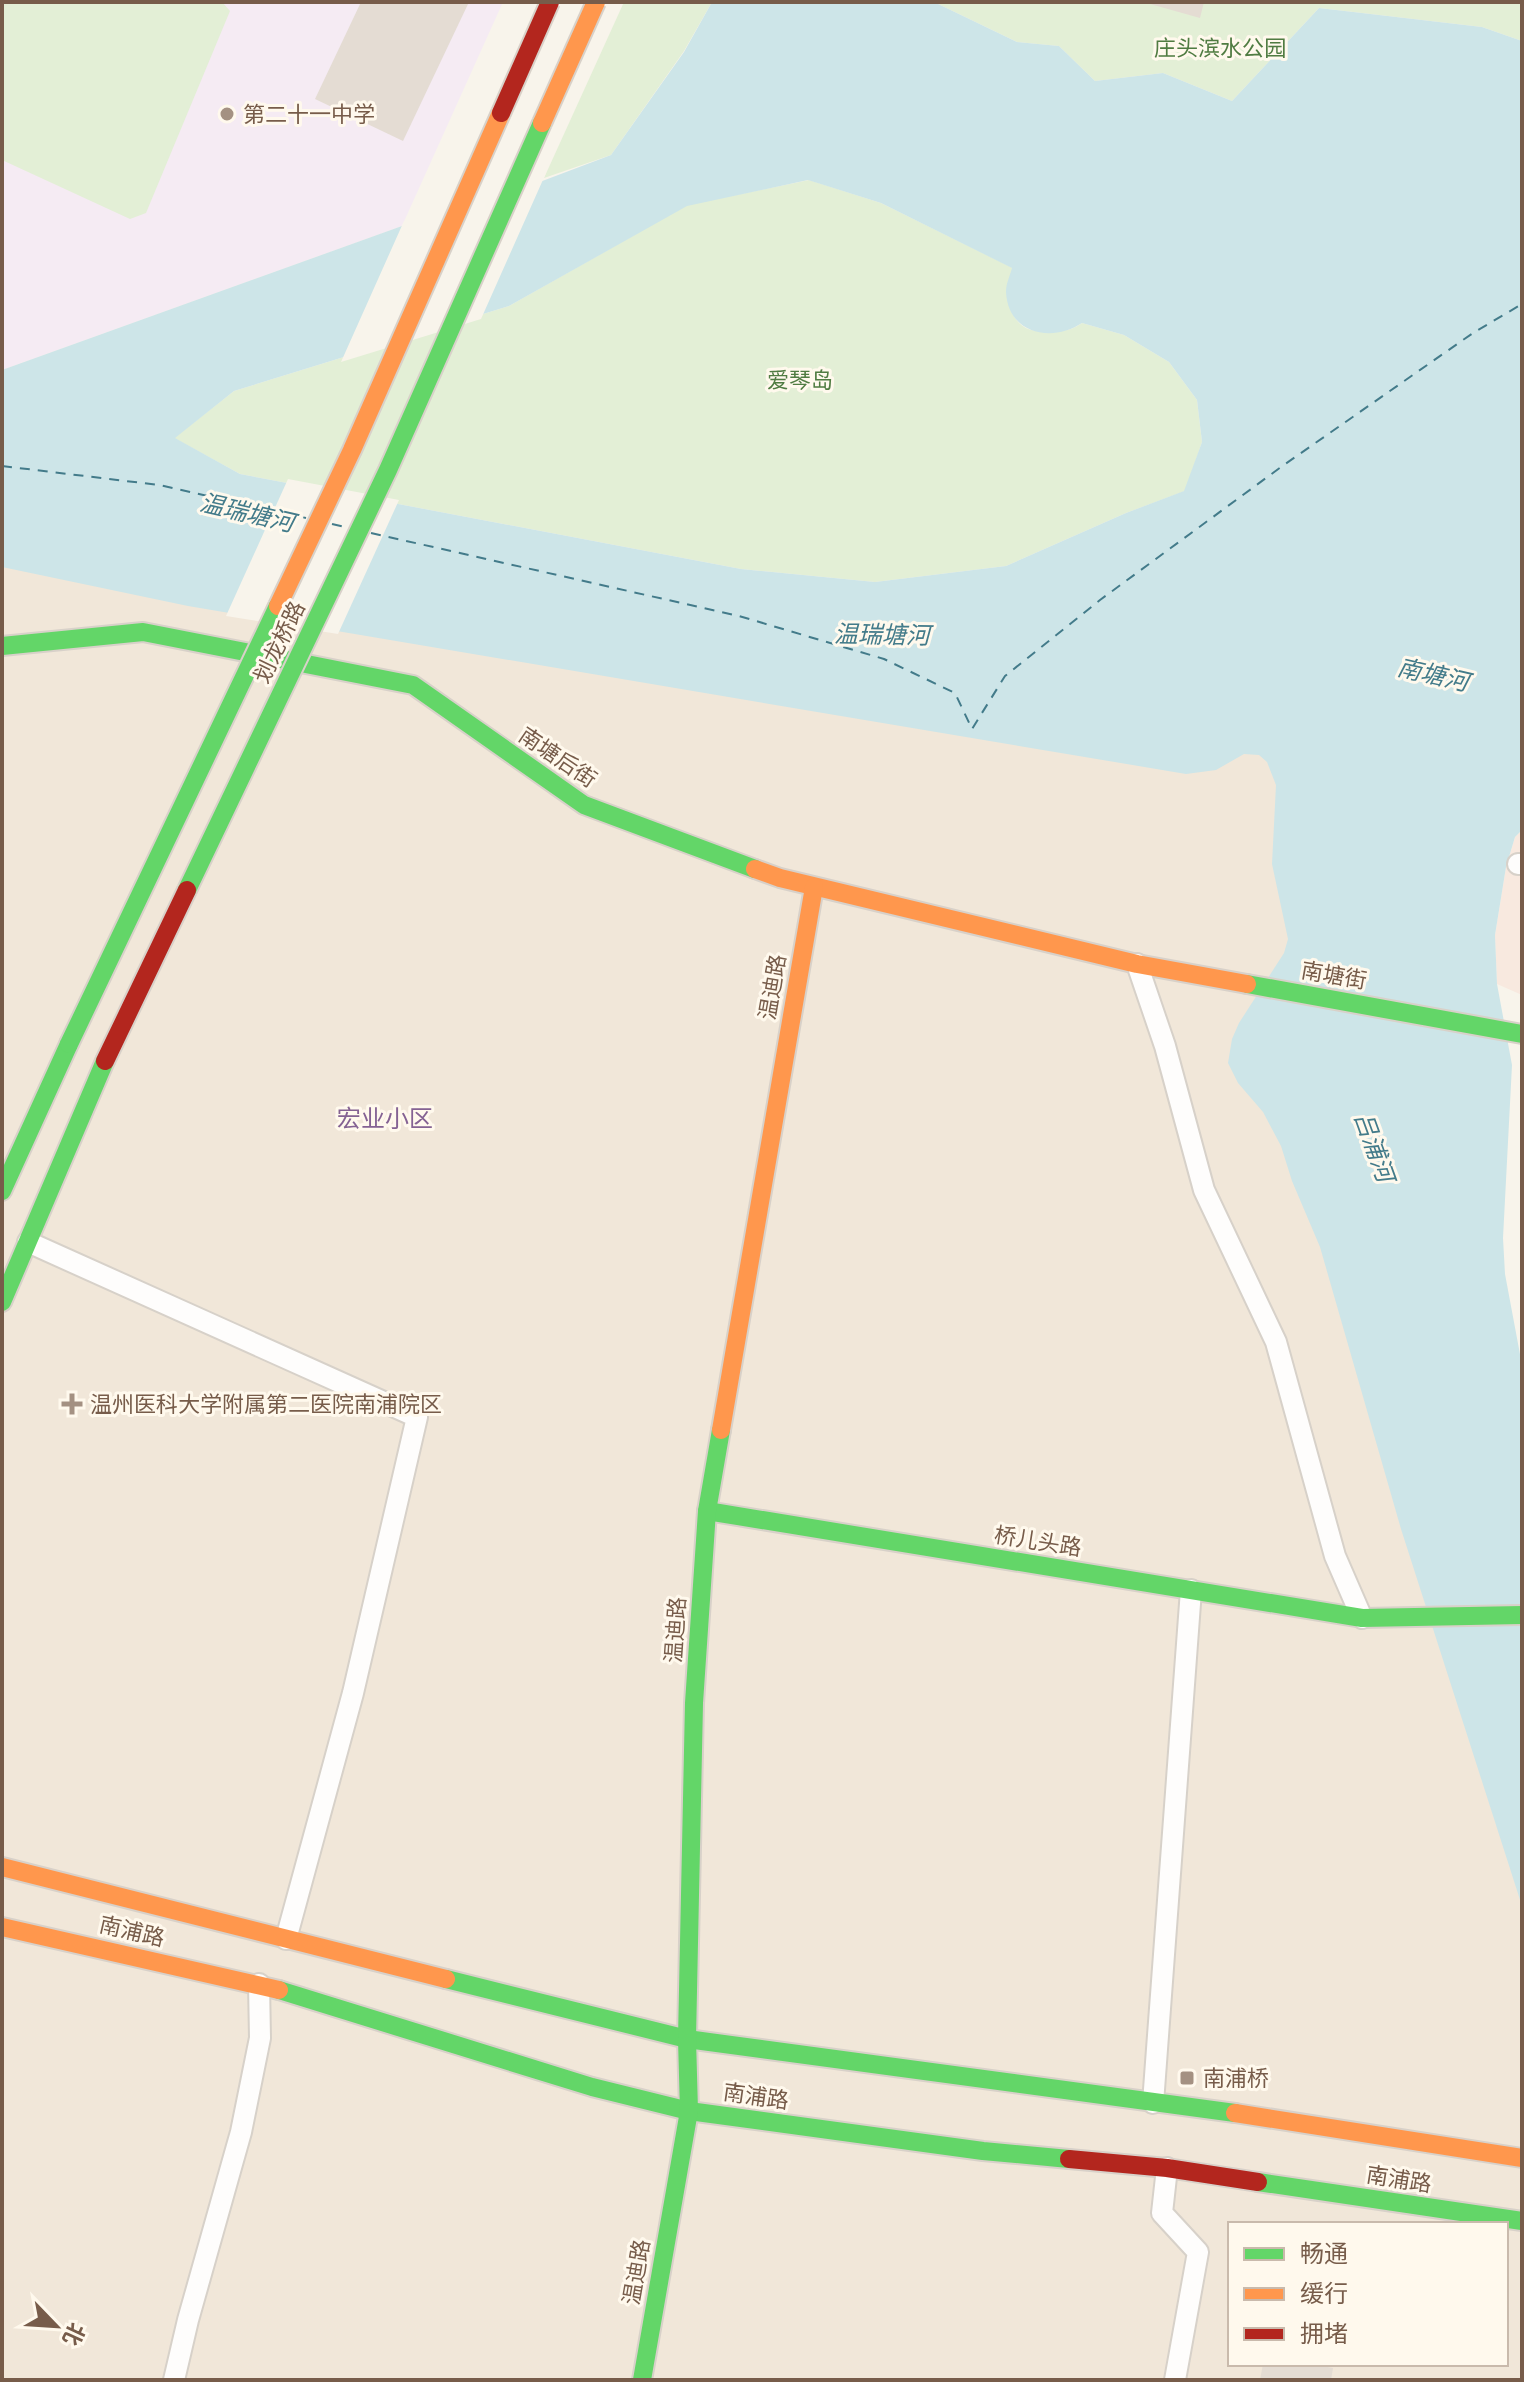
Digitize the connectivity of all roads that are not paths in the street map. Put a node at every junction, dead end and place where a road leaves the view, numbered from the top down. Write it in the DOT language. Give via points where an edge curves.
graph roads {
  1 [pos="550,2"];
  2 [pos="596,2"];
  3 [pos="2,646"];
  4 [pos="814,887"];
  5 [pos="1137,964"];
  6 [pos="1522,1034"];
  7 [pos="2,1191"];
  8 [pos="28,1242"];
  9 [pos="2,1302"];
  10 [pos="707,1511"];
  11 [pos="1191,1590"];
  12 [pos="1522,1615"];
  13 [pos="1362,1618"];
  14 [pos="2,1867"];
  15 [pos="2,1927"];
  16 [pos="286,1939"];
  17 [pos="259,1984"];
  18 [pos="687,2039"];
  19 [pos="1153,2103"];
  20 [pos="689,2111"];
  21 [pos="1522,2158"];
  22 [pos="1167,2168"];
  23 [pos="1514,2220"];
  24 [pos="174,2380"];
  25 [pos="642,2380"];
  26 [pos="1175,2380"];
  1 -- 7 [label="main road, 划龙桥路, bridge" via="352,450"];
  2 -- 8 [label="main road, 划龙桥路, bridge" via="395,456 105,1061"];
  3 -- 4 [label="main road, 南塘后街" via="143,632 413,685 584,805 698,850"];
  4 -- 5 [label="main road, 南塘后街"];
  4 -- 10 [label="main road, 温迪路"];
  5 -- 6 [label="main road, 南塘街"];
  5 -- 13 [label="street" via="1204,1190 1276,1342 1335,1556"];
  8 -- 9 [label="main road, 划龙桥路"];
  8 -- 16 [label="street" via="417,1417 353,1693"];
  10 -- 11 [label="main road, 桥儿头路"];
  10 -- 18 [label="main road, 温迪路" via="694,1703"];
  11 -- 13 [label="main road, 桥儿头路"];
  11 -- 19 [label="street"];
  12 -- 13 [label="main road, 桥儿头路"];
  14 -- 16 [label="main road, 南浦路"];
  15 -- 17 [label="main road, 南浦路"];
  16 -- 18 [label="main road, 南浦路"];
  17 -- 20 [label="main road, 南浦路" via="592,2087"];
  17 -- 24 [label="street" via="260,2038 241,2132"];
  18 -- 19 [label="main road, 南浦路"];
  18 -- 20 [label="main road, 温迪路"];
  19 -- 21 [label="main road, 南浦路"];
  20 -- 22 [label="main road, 南浦路" via="983,2151"];
  20 -- 25 [label="main road, 温迪路"];
  22 -- 23 [label="main road, 南浦路"];
  22 -- 26 [label="street" via="1162,2213 1198,2252"];
}
